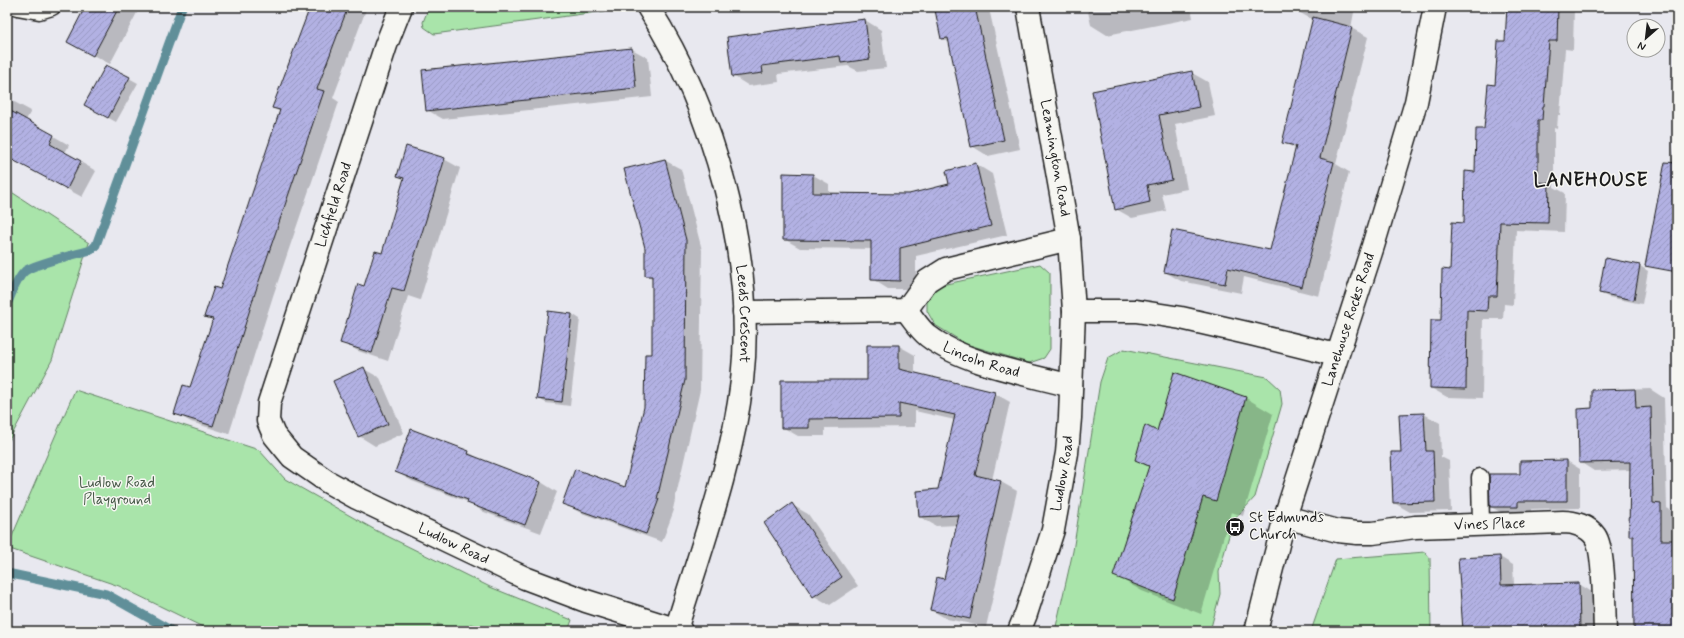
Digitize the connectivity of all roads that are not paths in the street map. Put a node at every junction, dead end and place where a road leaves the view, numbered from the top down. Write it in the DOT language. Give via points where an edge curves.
graph roads {
  1 [pos="17,7"];
  2 [pos="52,7"];
  3 [pos="401,7"];
  4 [pos="649,7"];
  5 [pos="1028,7"];
  6 [pos="1435,7"];
  7 [pos="1068,239"];
  8 [pos="906,310"];
  9 [pos="1074,311"];
  10 [pos="744,312"];
  11 [pos="1336,356"];
  12 [pos="1071,386"];
  13 [pos="269,403"];
  14 [pos="1480,476"];
  15 [pos="1285,517"];
  16 [pos="1481,524"];
  17 [pos="678,630"];
  18 [pos="1019,631"];
  19 [pos="1256,631"];
  20 [pos="1604,631"];
  1 -- 2 [label="lane" via="31,11"];
  3 -- 13 [label="street, Lichfield Road" via="383,52"];
  4 -- 10 [label="street, Leeds Crescent" via="683,70 712,140 736,240"];
  5 -- 7 [label="street, Leamington Road"];
  6 -- 11 [label="street, Lanehouse Rocks Road" via="1416,102 1373,246"];
  7 -- 8 [label="street" via="946,269 927,281"];
  7 -- 9 [label="street, Leamington Road"];
  8 -- 10 [label="street"];
  8 -- 12 [label="street, Lincoln Road" via="927,335 950,350 974,360"];
  9 -- 11 [label="street" via="1136,311 1182,318"];
  9 -- 12 [label="street, Ludlow Road"];
  10 -- 17 [label="street, Leeds Crescent" via="742,380 729,450"];
  11 -- 15 [label="street, Lanehouse Rocks Road"];
  12 -- 18 [label="street, Ludlow Road" via="1067,453 1053,530 1029,608"];
  13 -- 17 [label="street, Ludlow Road" via="268,421 282,446 297,461 328,482 525,578 580,599"];
  14 -- 16 [label="lane"];
  15 -- 16 [label="street, Vines Place" via="1338,531 1357,533"];
  15 -- 19 [label="street, Lanehouse Rocks Road"];
  16 -- 20 [label="street, Vines Place" via="1572,522 1595,535 1601,550"];
}
